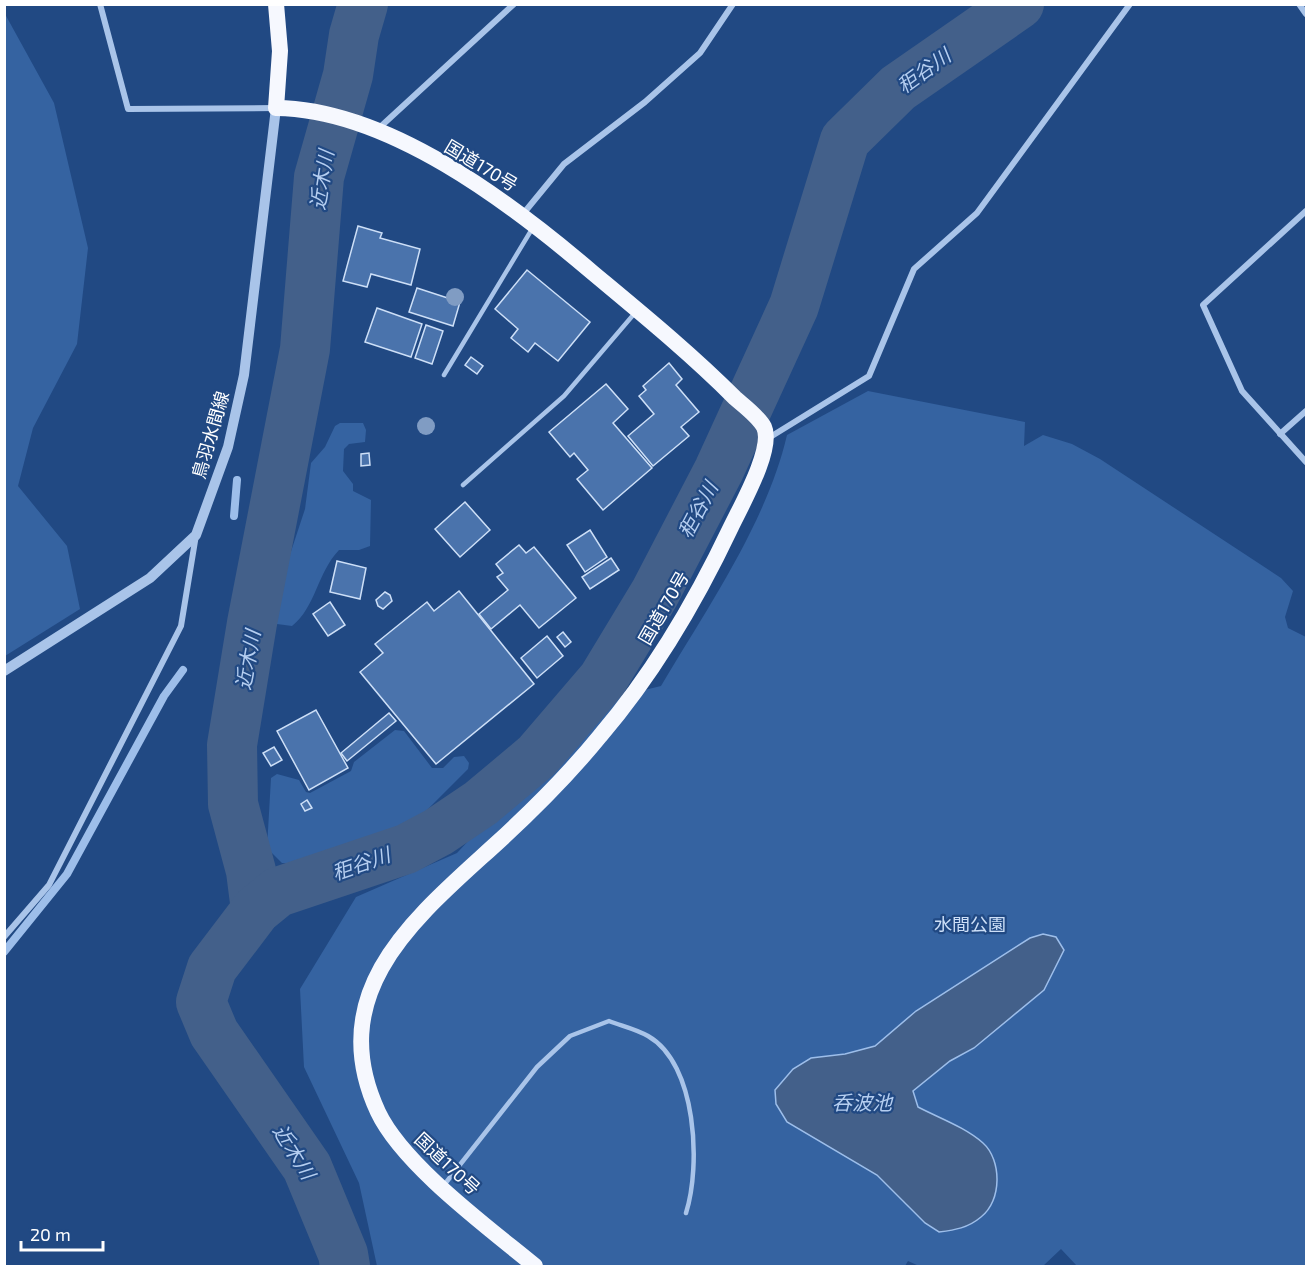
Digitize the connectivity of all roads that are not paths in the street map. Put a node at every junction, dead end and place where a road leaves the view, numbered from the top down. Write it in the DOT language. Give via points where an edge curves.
graph roads {
  1 [pos="100,4"];
  2 [pos="276,4"];
  3 [pos="514,4"];
  4 [pos="734,4"];
  5 [pos="1130,4"];
  6 [pos="1299,4"];
  7 [pos="1306,14"];
  8 [pos="276,108"];
  9 [pos="371,128"];
  10 [pos="1306,211"];
  11 [pos="529,220"];
  12 [pos="637,310"];
  13 [pos="444,375"];
  14 [pos="1306,411"];
  15 [pos="765,432"];
  16 [pos="1280,434"];
  17 [pos="1306,462"];
  18 [pos="463,485"];
  19 [pos="196,535"];
  20 [pos="4,671"];
  21 [pos="4,937"];
  22 [pos="443,1187"];
  23 [pos="686,1214"];
  24 [pos="536,1266"];
  1 -- 8 [label="street" via="128,109"];
  2 -- 8 [label="highway" via="280,51"];
  3 -- 9 [label="street"];
  4 -- 11 [label="street" via="700,53 645,102 564,164"];
  5 -- 15 [label="street" via="977,213 914,269 869,376"];
  6 -- 7 [label="street"];
  8 -- 9 [label="highway, 国道170号" via="299,108"];
  8 -- 19 [label="street, 鳥羽水間線" via="244,375 228,447"];
  9 -- 11 [label="highway, 国道170号" via="472,180"];
  10 -- 16 [label="street" via="1203,304 1242,391"];
  11 -- 12 [label="highway, 国道170号"];
  11 -- 13 [label="lane"];
  12 -- 15 [label="highway, 国道170号" via="716,379"];
  12 -- 18 [label="lane" via="564,396"];
  14 -- 16 [label="street"];
  15 -- 22 [label="highway, 国道170号" via="756,474 725,540 645,679 598,738 526,815 398,939 378,973 359,1035 364,1071 377,1110 395,1143"];
  16 -- 17 [label="street"];
  19 -- 20 [label="street, 鳥羽水間線" via="150,578"];
  19 -- 21 [label="street" via="181,626 49,885"];
  22 -- 23 [label="lane" via="537,1067 570,1036 609,1021 649,1036 676,1063 692,1119 694,1191"];
  22 -- 24 [label="highway, 国道170号"];
}
